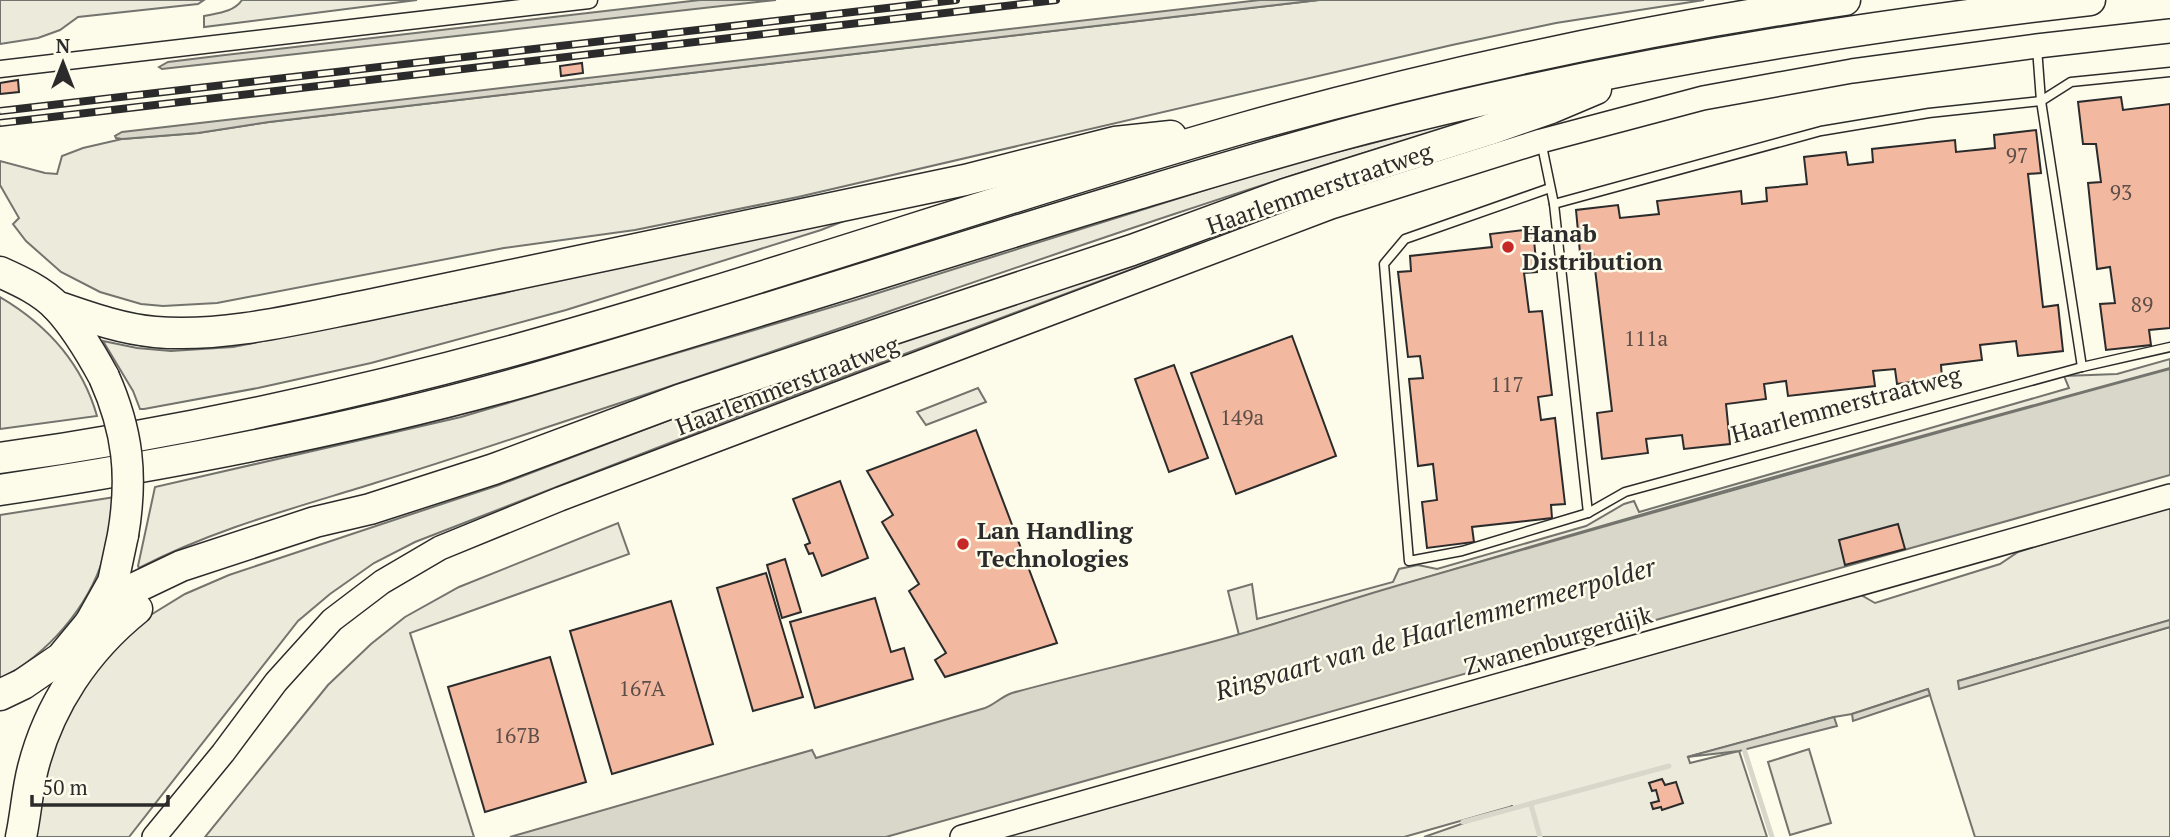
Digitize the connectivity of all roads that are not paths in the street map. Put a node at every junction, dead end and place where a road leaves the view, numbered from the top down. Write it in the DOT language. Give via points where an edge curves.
graph roads {
  1 [pos="589,0"];
  2 [pos="1845,0"];
  3 [pos="2090,0"];
  4 [pos="2170,31"];
  5 [pos="2037,46"];
  6 [pos="1654,63"];
  7 [pos="0,69"];
  8 [pos="2170,72"];
  9 [pos="2041,101"];
  10 [pos="1248,127"];
  11 [pos="1541,141"];
  12 [pos="1550,188"];
  13 [pos="1554,204"];
  14 [pos="0,246"];
  15 [pos="0,272"];
  16 [pos="29,285"];
  17 [pos="56,306"];
  18 [pos="2170,347"];
  19 [pos="2082,367"];
  20 [pos="0,458"];
  21 [pos="0,489"];
  22 [pos="2170,496"];
  23 [pos="1588,513"];
  24 [pos="225,551"];
  25 [pos="90,623"];
  26 [pos="61,658"];
  27 [pos="0,695"];
  28 [pos="9,837"];
  29 [pos="21,837"];
  30 [pos="154,837"];
  31 [pos="962,837"];
  1 -- 7 [label="street"];
  2 -- 10 [label="highway" via="1598,43"];
  3 -- 6 [label="highway" via="1851,30"];
  4 -- 5 [label="main road, Haarlemmerstraatweg"];
  5 -- 9 [label="lane"];
  5 -- 11 [label="main road, Haarlemmerstraatweg" via="1852,71 1703,98"];
  6 -- 21 [label="highway" via="1393,122 1248,162 526,381 180,462"];
  6 -- 24 [label="highway" via="1551,108 702,392 494,470"];
  8 -- 9 [label="lane" via="2071,82"];
  9 -- 13 [label="lane" via="1821,131"];
  9 -- 19 [label="lane"];
  10 -- 17 [label="highway" via="1115,142 965,180 268,324 199,333 154,332"];
  10 -- 20 [label="highway" via="515,350 295,405"];
  11 -- 12 [label="lane"];
  11 -- 30 [label="main road, Haarlemmerstraatweg" via="1331,207 440,548 382,582 332,620 276,681"];
  12 -- 13 [label="lane"];
  12 -- 23 [label="lane, Haarlemmerstraatweg" via="1405,239 1384,264 1409,561 1462,551"];
  13 -- 23 [label="lane"];
  14 -- 16 [label="highway"];
  15 -- 16 [label="highway"];
  16 -- 17 [label="highway"];
  17 -- 25 [label="highway, bridge" via="104,377 127,454 128,508 113,582"];
  18 -- 19 [label="lane, Haarlemmerstraatweg"];
  19 -- 23 [label="lane, Haarlemmerstraatweg" via="1625,492"];
  22 -- 31 [label="main road, Zwanenburgerdijk"];
  24 -- 25 [label="highway" via="137,587"];
  24 -- 29 [label="highway" via="185,574 119,624 78,670 42,740"];
  25 -- 26 [label="highway"];
  26 -- 27 [label="highway"];
  26 -- 28 [label="highway" via="18,752"];
}
